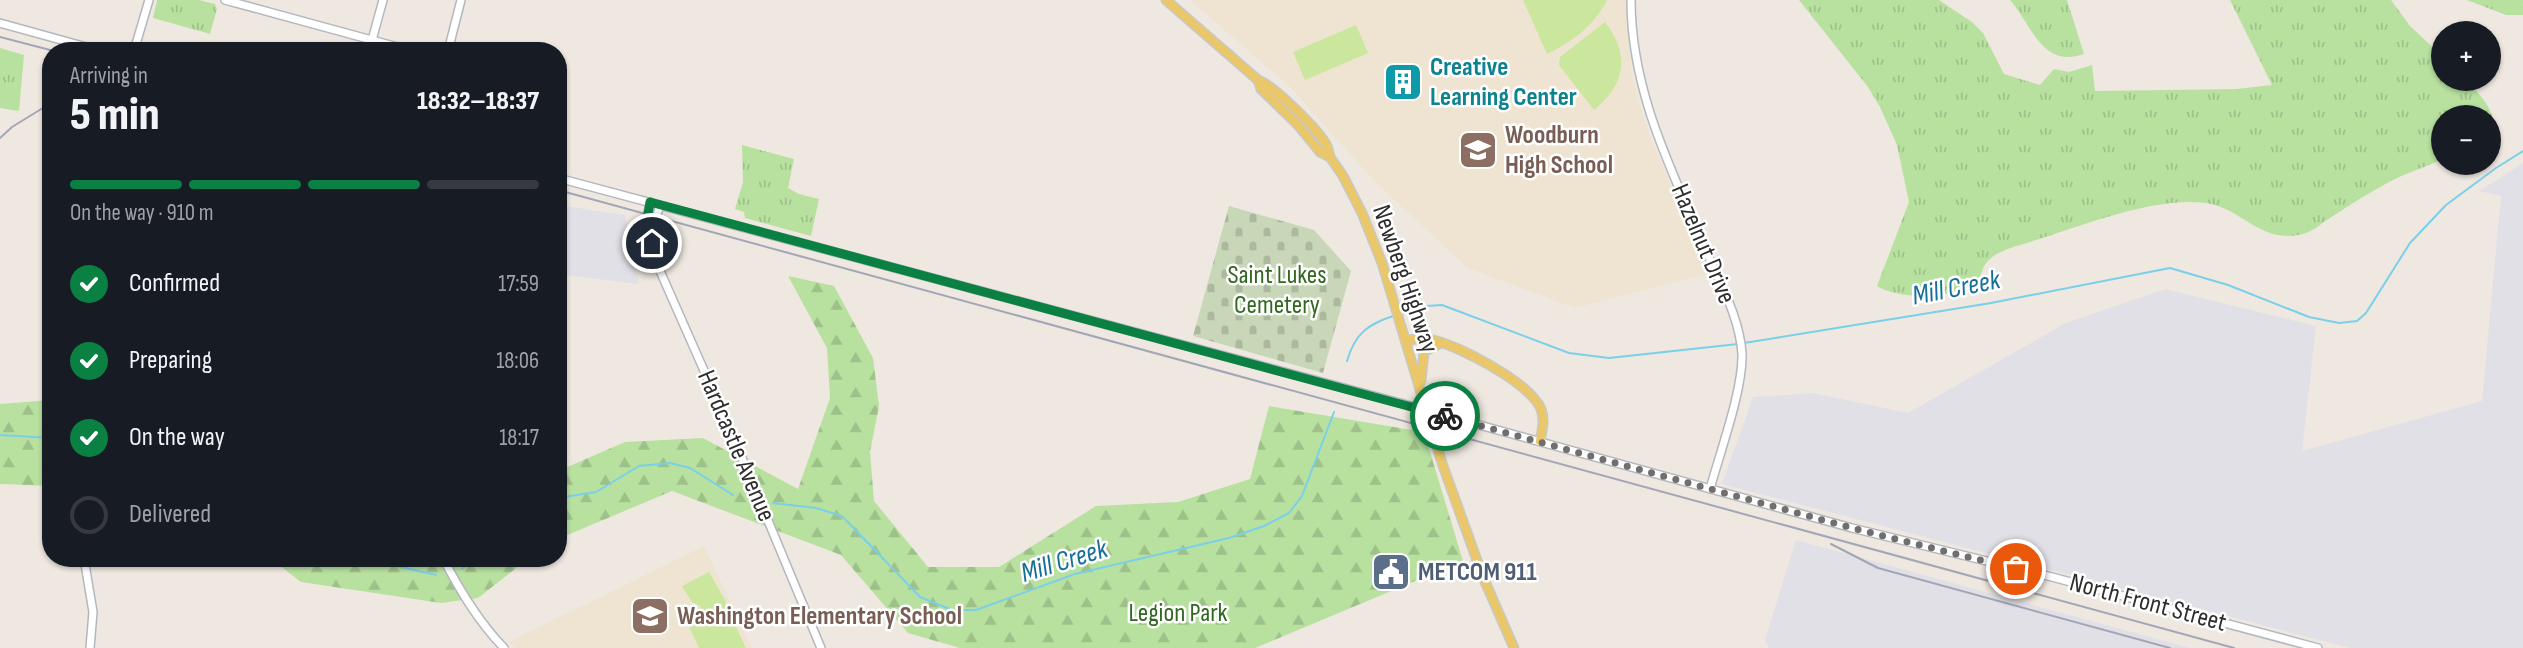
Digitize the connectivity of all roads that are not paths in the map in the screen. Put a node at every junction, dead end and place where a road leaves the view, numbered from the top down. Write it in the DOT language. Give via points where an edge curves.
graph roads {
  1 [pos="149,0"];
  2 [pos="225,0"];
  3 [pos="383,0"];
  4 [pos="461,0"];
  5 [pos="1166,0"];
  6 [pos="1631,0"];
  7 [pos="0,23"];
  8 [pos="372,40"];
  9 [pos="69,42"];
  10 [pos="137,42"];
  11 [pos="379,42"];
  12 [pos="450,42"];
  13 [pos="567,180"];
  14 [pos="650,202"];
  15 [pos="660,205"];
  16 [pos="652,243"];
  17 [pos="1406,340"];
  18 [pos="1441,343"];
  19 [pos="1420,392"];
  20 [pos="1540,441"];
  21 [pos="1710,489"];
  22 [pos="86,567"];
  23 [pos="448,567"];
  24 [pos="90,648"];
  25 [pos="504,648"];
  26 [pos="821,648"];
  27 [pos="1514,648"];
  28 [pos="2318,648"];
  1 -- 10 [label="main road"];
  2 -- 8 [label="main road"];
  3 -- 8 [label="main road"];
  4 -- 12 [label="main road"];
  5 -- 17 [label="main road, Newberg Highway" via="1258,80 1261,89 1330,157 1371,233"];
  6 -- 21 [label="main road, Hazelnut Drive" via="1636,64 1648,115 1740,337 1737,390"];
  7 -- 9 [label="main road"];
  8 -- 11 [label="main road"];
  13 -- 14 [label="main road, North Front Street"];
  14 -- 15 [label="main road, North Front Street"];
  14 -- 16 [label="main road, Hardcastle Avenue" via="645,231"];
  15 -- 16 [label="main road, Hardcastle Avenue"];
  15 -- 20 [label="main road, North Front Street, bridge"];
  16 -- 26 [label="main road, Hardcastle Avenue" via="653,255"];
  17 -- 18 [label="main road"];
  17 -- 19 [label="main road, Newberg Highway"];
  18 -- 19 [label="main road" via="1424,352"];
  18 -- 20 [label="main road" via="1526,388 1542,413"];
  19 -- 27 [label="main road, Newberg Highway" via="1467,533"];
  20 -- 21 [label="main road, North Front Street"];
  21 -- 28 [label="main road, North Front Street"];
  22 -- 24 [label="main road" via="93,612"];
  23 -- 25 [label="main road" via="478,618"];
}
